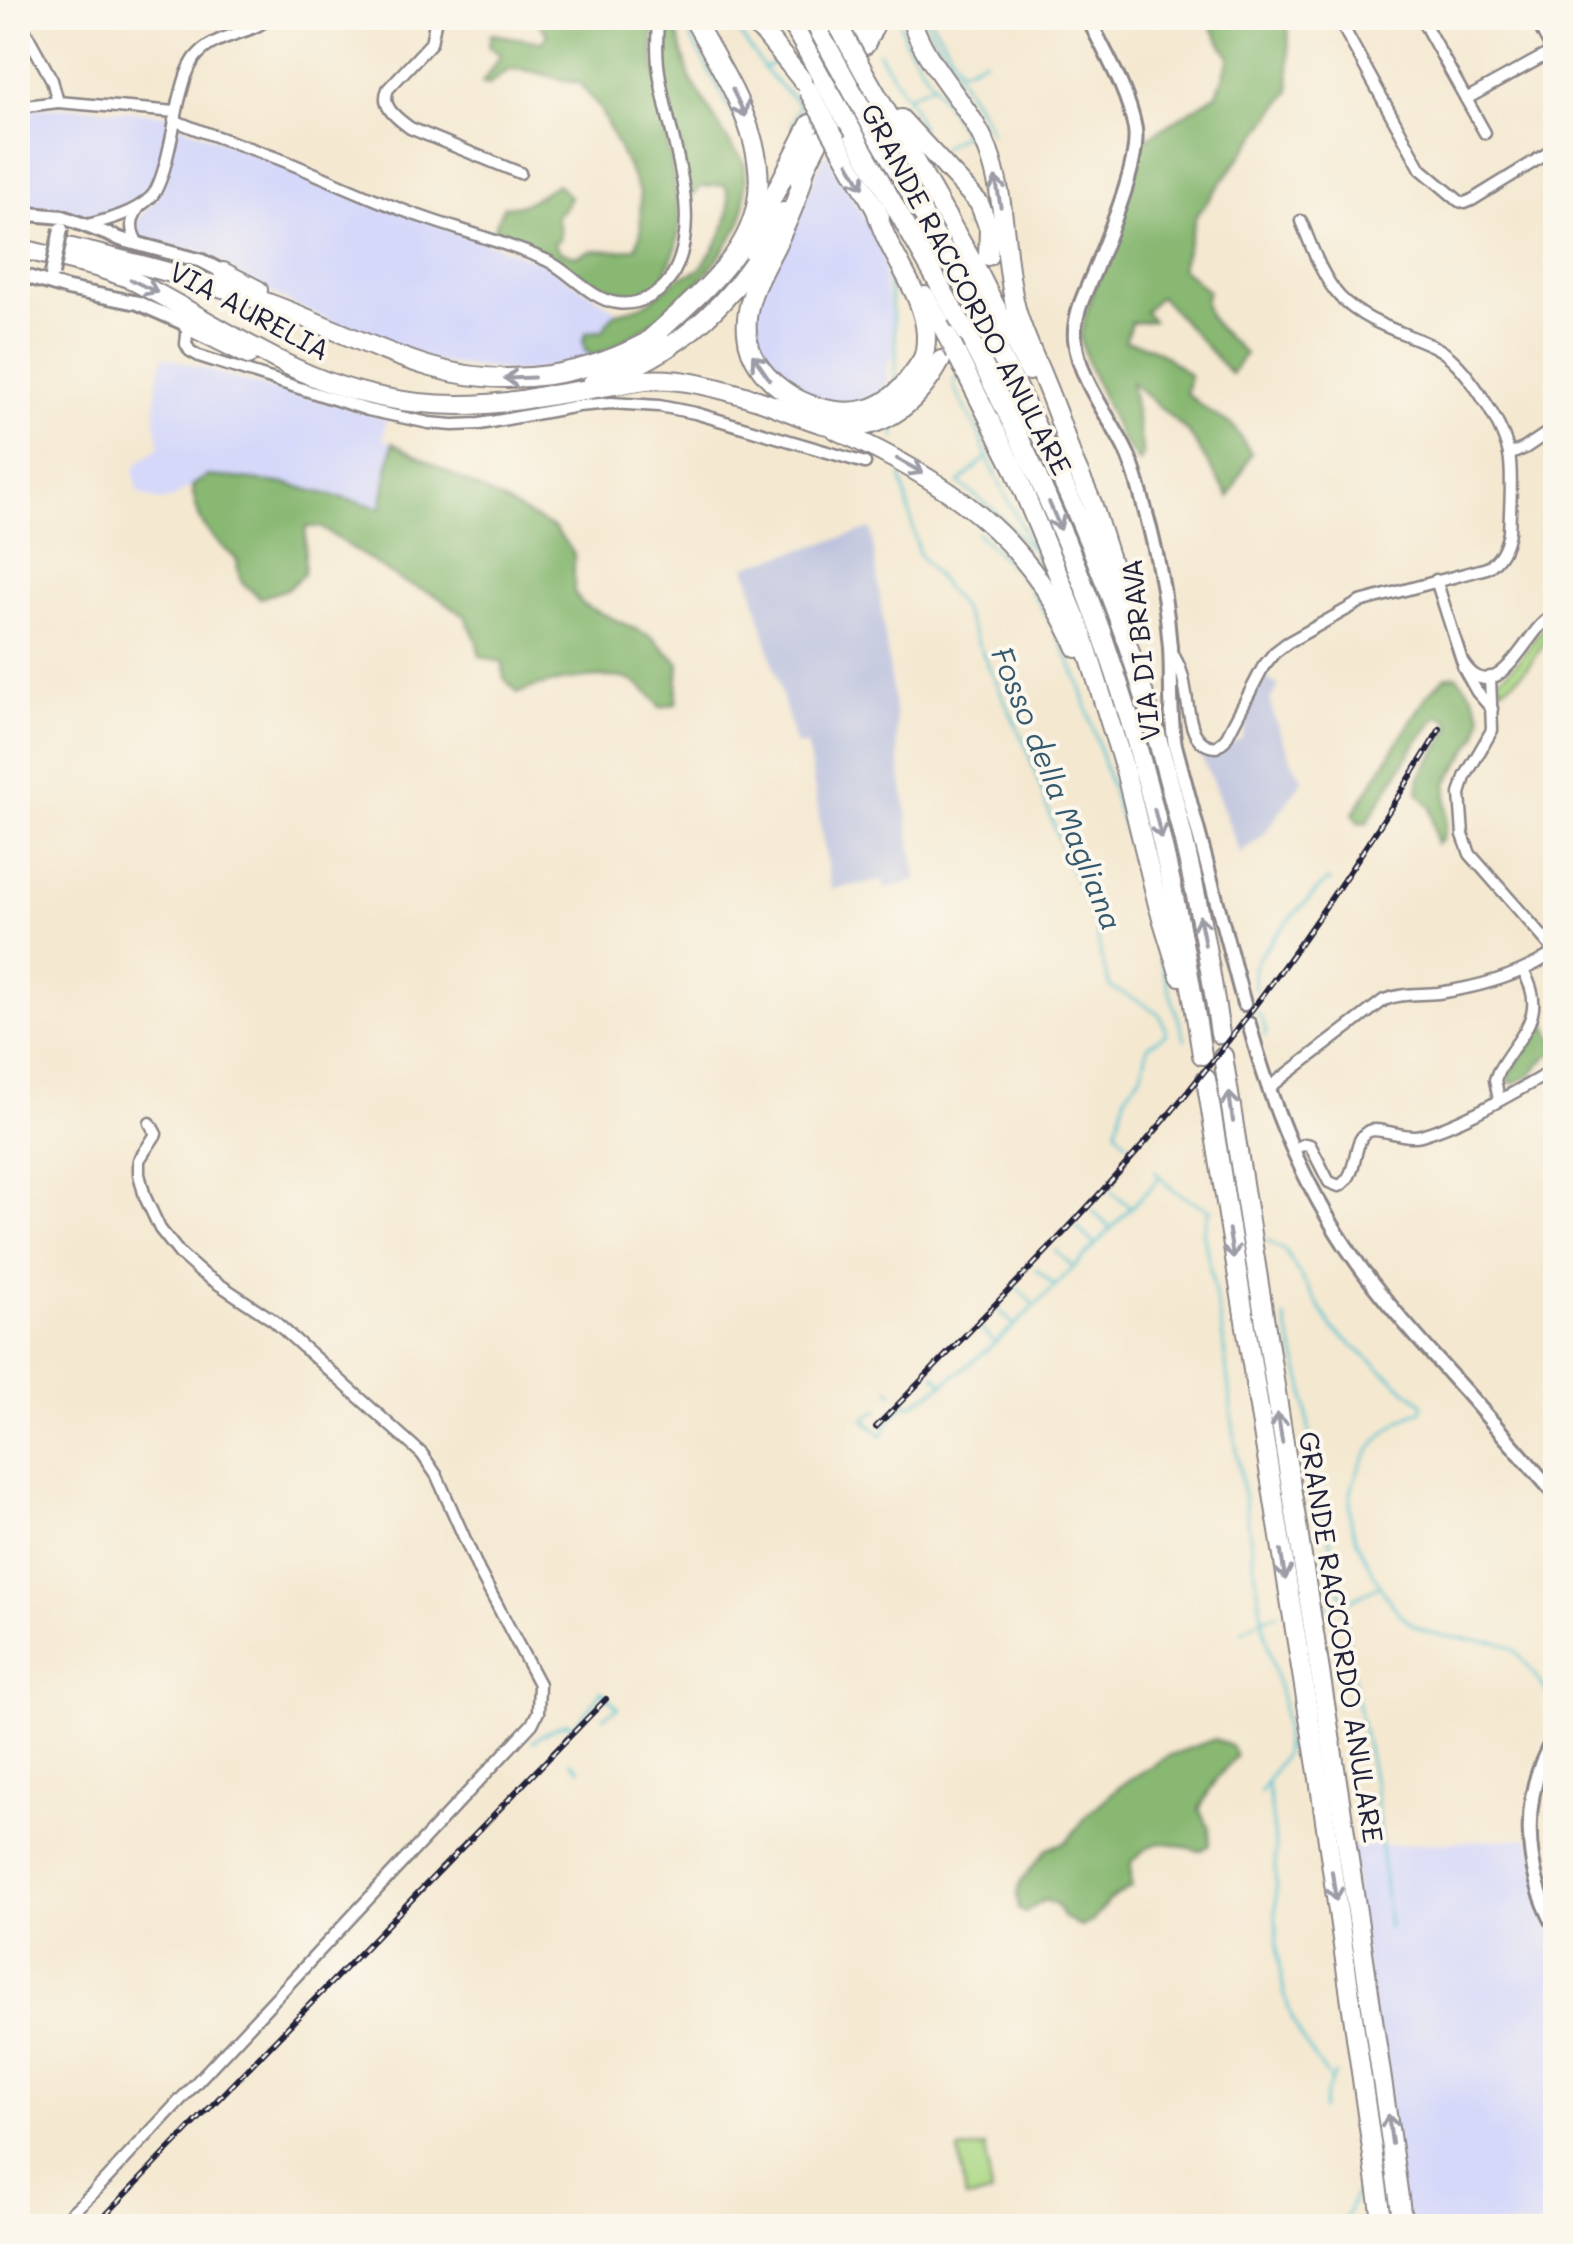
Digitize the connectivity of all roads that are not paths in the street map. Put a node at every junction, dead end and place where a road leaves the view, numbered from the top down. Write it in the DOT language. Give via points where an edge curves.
graph roads {
  1 [pos="18,18"];
  2 [pos="269,18"];
  3 [pos="436,18"];
  4 [pos="658,18"];
  5 [pos="692,18"];
  6 [pos="746,18"];
  7 [pos="768,18"];
  8 [pos="789,18"];
  9 [pos="812,18"];
  10 [pos="878,18"];
  11 [pos="911,18"];
  12 [pos="1088,18"];
  13 [pos="1338,18"];
  14 [pos="1421,18"];
  15 [pos="1535,18"];
  16 [pos="851,27"];
  17 [pos="1554,54"];
  18 [pos="809,79"];
  19 [pos="865,88"];
  20 [pos="1466,99"];
  21 [pos="58,102"];
  22 [pos="18,107"];
  23 [pos="175,116"];
  24 [pos="1484,133"];
  25 [pos="822,135"];
  26 [pos="1556,148"];
  27 [pos="805,168"];
  28 [pos="520,173"];
  29 [pos="140,206"];
  30 [pos="876,210"];
  31 [pos="18,213"];
  32 [pos="1301,221"];
  33 [pos="62,223"];
  34 [pos="86,226"];
  35 [pos="18,236"];
  36 [pos="140,245"];
  37 [pos="18,248"];
  38 [pos="982,263"];
  39 [pos="223,272"];
  40 [pos="18,274"];
  41 [pos="52,280"];
  42 [pos="306,318"];
  43 [pos="188,326"];
  44 [pos="646,343"];
  45 [pos="948,356"];
  46 [pos="292,367"];
  47 [pos="912,390"];
  48 [pos="534,398"];
  49 [pos="882,412"];
  50 [pos="822,424"];
  51 [pos="1556,427"];
  52 [pos="1070,452"];
  53 [pos="1509,461"];
  54 [pos="865,463"];
  55 [pos="1436,580"];
  56 [pos="1556,616"];
  57 [pos="1170,652"];
  58 [pos="1462,661"];
  59 [pos="1490,677"];
  60 [pos="1147,705"];
  61 [pos="1492,708"];
  62 [pos="1112,726"];
  63 [pos="1555,951"];
  64 [pos="1522,971"];
  65 [pos="1244,1004"];
  66 [pos="1248,1024"];
  67 [pos="1220,1034"];
  68 [pos="1224,1056"];
  69 [pos="1556,1069"];
  70 [pos="1206,1079"];
  71 [pos="1269,1088"];
  72 [pos="1500,1100"];
  73 [pos="150,1123"];
  74 [pos="1294,1149"];
  75 [pos="1556,1495"];
  76 [pos="1556,1734"];
  77 [pos="1556,1928"];
  78 [pos="57,2226"];
  79 [pos="1382,2226"];
  80 [pos="1403,2226"];
  1 -- 21 [label="street"];
  2 -- 23 [label="street" via="198,55"];
  3 -- 28 [label="street" via="431,43 388,89 386,103 410,128"];
  4 -- 23 [label="street" via="659,76 686,226 670,279 633,302 611,302 544,260 217,138"];
  5 -- 44 [label="highway, one-way" via="749,122 758,193 734,256"];
  6 -- 18 [label="highway"];
  7 -- 18 [label="highway"];
  8 -- 18 [label="highway, GRANDE RACCORDO ANULARE"];
  9 -- 19 [label="highway, GRANDE RACCORDO ANULARE, bridge"];
  10 -- 16 [label="highway"];
  52 -- 11 [label="highway, one-way" via="1016,311 987,148"];
  12 -- 57 [label="street, VIA DI BRAVA" via="1122,89 1136,148 1080,304 1075,338 1084,374 1137,482 1162,581"];
  13 -- 26 [label="street" via="1421,168 1459,201 1472,200"];
  14 -- 20 [label="street"];
  15 -- 17 [label="street"];
  16 -- 19 [label="highway, bridge"];
  17 -- 20 [label="street"];
  18 -- 25 [label="highway, bridge"];
  18 -- 62 [label="highway, GRANDE RACCORDO ANULARE, one-way, bridge" via="846,120 957,316 1055,515 1144,768 1201,1049"];
  19 -- 38 [label="highway"];
  19 -- 38 [label="highway" via="888,102 976,198 990,236"];
  19 -- 60 [label="highway, GRANDE RACCORDO ANULARE, bridge" via="1038,428 1082,526"];
  20 -- 24 [label="street"];
  21 -- 22 [label="street"];
  21 -- 23 [label="street"];
  23 -- 29 [label="street" via="158,186"];
  25 -- 27 [label="highway, VIA AURELIA"];
  25 -- 30 [label="highway, one-way"];
  25 -- 44 [label="highway, VIA AURELIA" via="710,295"];
  27 -- 48 [label="highway, VIA AURELIA" via="748,271 692,332 625,372"];
  49 -- 27 [label="highway, one-way" via="813,405 772,381 750,348 751,298"];
  29 -- 34 [label="street"];
  29 -- 36 [label="street" via="132,224"];
  30 -- 45 [label="highway, bridge" via="946,335"];
  30 -- 47 [label="highway" via="924,322 926,342"];
  31 -- 33 [label="street, VIA AURELIA"];
  32 -- 53 [label="street" via="1337,294 1367,318 1448,356 1482,399"];
  33 -- 34 [label="street, VIA AURELIA"];
  33 -- 41 [label="street, bridge"];
  34 -- 36 [label="street, VIA AURELIA"];
  35 -- 42 [label="highway, VIA AURELIA" via="200,280"];
  36 -- 39 [label="street, VIA AURELIA"];
  37 -- 46 [label="highway, VIA AURELIA, one-way" via="126,277"];
  38 -- 52 [label="highway, bridge" via="988,292"];
  39 -- 42 [label="highway"];
  40 -- 41 [label="street, VIA AURELIA"];
  41 -- 43 [label="street, VIA AURELIA" via="138,303"];
  44 -- 42 [label="highway, VIA AURELIA, one-way" via="573,372 489,378 446,372"];
  43 -- 46 [label="highway" via="249,356"];
  43 -- 54 [label="street" via="186,344 199,356 408,419 467,424 594,404 659,406"];
  45 -- 47 [label="highway"];
  45 -- 62 [label="highway" via="1000,436 1081,630"];
  46 -- 48 [label="highway, VIA AURELIA" via="400,401 477,406"];
  47 -- 49 [label="highway" via="900,390"];
  48 -- 50 [label="highway" via="662,380 759,400"];
  49 -- 50 [label="highway" via="850,427"];
  50 -- 62 [label="highway, one-way" via="929,476 1009,542 1071,634"];
  51 -- 53 [label="street"];
  52 -- 60 [label="highway" via="1122,597"];
  53 -- 55 [label="street" via="1510,532 1502,553 1484,569"];
  55 -- 57 [label="street" via="1360,602 1280,648 1216,747 1196,737 1182,670"];
  55 -- 58 [label="street"];
  56 -- 59 [label="street" via="1513,663"];
  57 -- 65 [label="street, VIA DI BRAVA" via="1176,746"];
  58 -- 59 [label="street" via="1472,674"];
  58 -- 61 [label="street"];
  59 -- 61 [label="street"];
  67 -- 60 [label="highway, GRANDE RACCORDO ANULARE, one-way" via="1201,923"];
  61 -- 63 [label="street" via="1492,730 1461,787 1464,842"];
  63 -- 64 [label="street"];
  64 -- 71 [label="street" via="1448,991 1387,998"];
  64 -- 72 [label="street" via="1533,1012 1498,1072"];
  66 -- 71 [label="street"];
  80 -- 68 [label="highway, GRANDE RACCORDO ANULARE, one-way"];
  69 -- 72 [label="street"];
  70 -- 79 [label="highway, GRANDE RACCORDO ANULARE, one-way" via="1320,1785"];
  71 -- 74 [label="street"];
  72 -- 74 [label="street" via="1422,1135 1366,1132 1349,1179 1339,1186 1328,1182 1310,1145"];
  73 -- 78 [label="street" via="156,1134 138,1174 160,1229 199,1271 273,1320 422,1454 539,1684 538,1712"];
  74 -- 75 [label="street" via="1327,1217 1377,1290"];
  76 -- 77 [label="street" via="1538,1772 1530,1821 1536,1881"];
}
